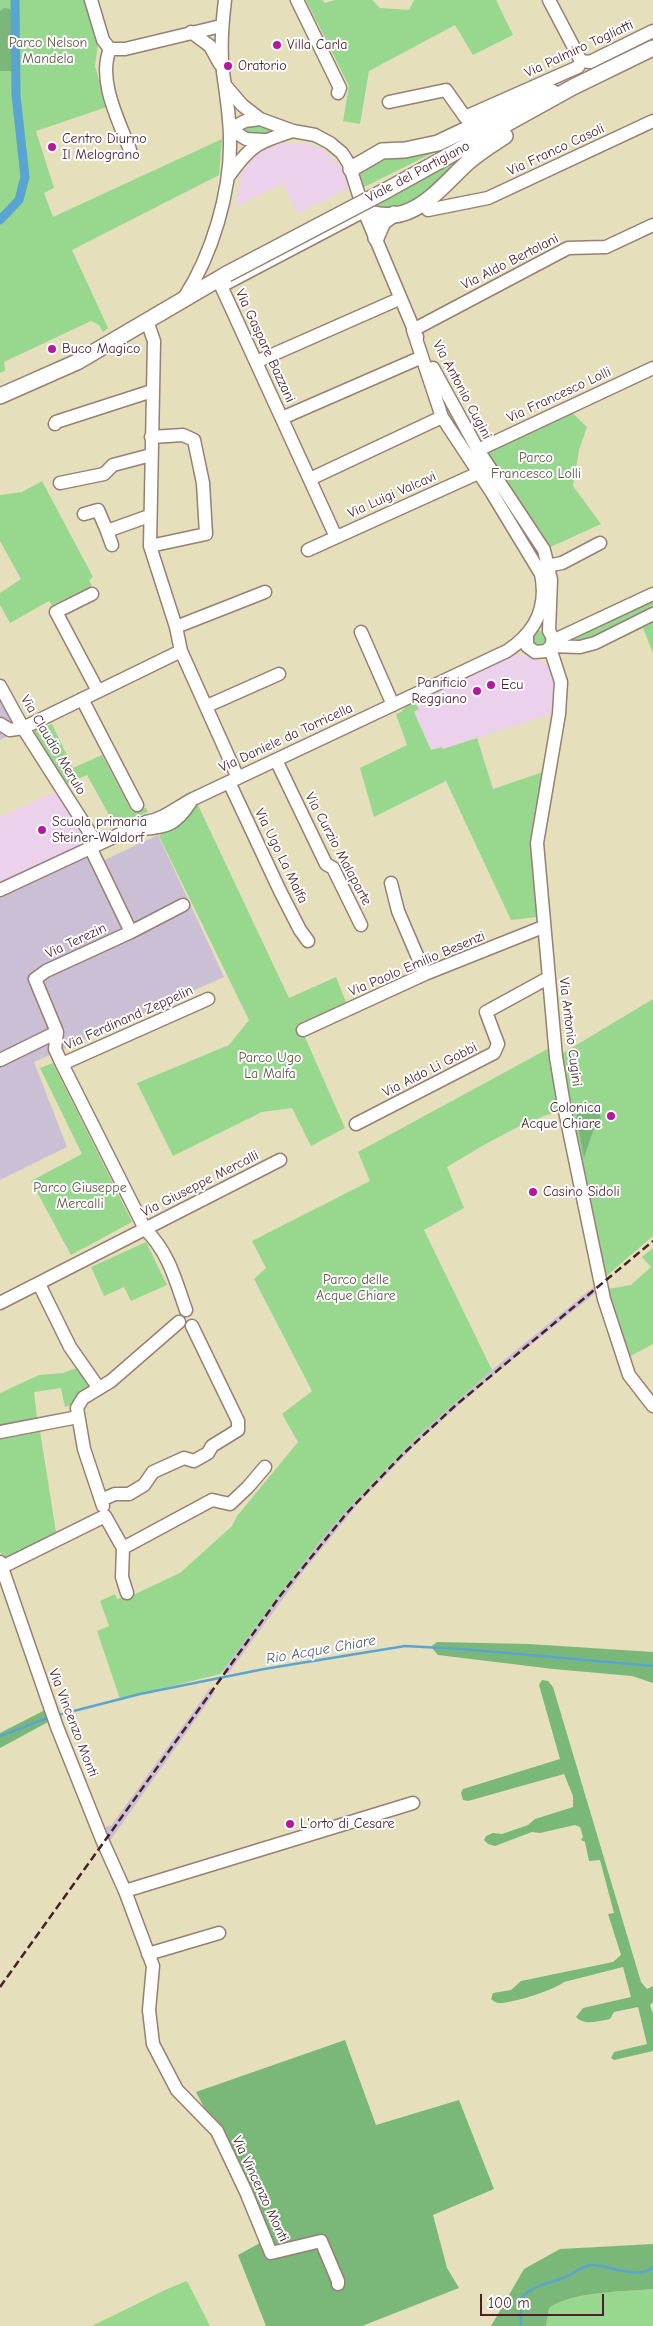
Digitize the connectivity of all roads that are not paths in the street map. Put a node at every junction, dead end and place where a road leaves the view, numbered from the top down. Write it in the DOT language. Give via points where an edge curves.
graph roads {
  1 [pos="91,0"];
  2 [pos="224,0"];
  3 [pos="297,0"];
  4 [pos="549,0"];
  5 [pos="221,26"];
  6 [pos="653,31"];
  7 [pos="191,32"];
  8 [pos="653,48"];
  9 [pos="110,49"];
  10 [pos="581,61"];
  11 [pos="223,71"];
  12 [pos="579,84"];
  13 [pos="225,85"];
  14 [pos="338,93"];
  15 [pos="388,102"];
  16 [pos="260,119"];
  17 [pos="653,121"];
  18 [pos="230,129"];
  19 [pos="293,131"];
  20 [pos="264,140"];
  21 [pos="130,150"];
  22 [pos="351,169"];
  23 [pos="226,179"];
  24 [pos="428,210"];
  25 [pos="364,211"];
  26 [pos="394,214"];
  27 [pos="653,225"];
  28 [pos="376,238"];
  29 [pos="184,298"];
  30 [pos="399,299"];
  31 [pos="147,321"];
  32 [pos="413,330"];
  33 [pos="422,357"];
  34 [pos="256,362"];
  35 [pos="653,368"];
  36 [pos="152,391"];
  37 [pos="0,396"];
  38 [pos="442,417"];
  39 [pos="282,418"];
  40 [pos="55,424"];
  41 [pos="151,437"];
  42 [pos="478,450"];
  43 [pos="151,456"];
  44 [pos="484,471"];
  45 [pos="310,479"];
  46 [pos="60,483"];
  47 [pos="84,514"];
  48 [pos="149,516"];
  49 [pos="107,531"];
  50 [pos="336,537"];
  51 [pos="600,543"];
  52 [pos="112,545"];
  53 [pos="150,546"];
  54 [pos="308,550"];
  55 [pos="544,566"];
  56 [pos="264,592"];
  57 [pos="92,594"];
  58 [pos="653,594"];
  59 [pos="653,614"];
  60 [pos="176,627"];
  61 [pos="530,631"];
  62 [pos="361,632"];
  63 [pos="547,643"];
  64 [pos="181,651"];
  65 [pos="507,651"];
  66 [pos="279,674"];
  67 [pos="0,686"];
  68 [pos="98,690"];
  69 [pos="82,698"];
  70 [pos="393,705"];
  71 [pos="207,706"];
  72 [pos="0,724"];
  73 [pos="23,728"];
  74 [pos="276,760"];
  75 [pos="234,780"];
  76 [pos="137,805"];
  77 [pos="94,846"];
  78 [pos="390,883"];
  79 [pos="0,890"];
  80 [pos="183,905"];
  81 [pos="361,924"];
  82 [pos="543,927"];
  83 [pos="131,932"];
  84 [pos="308,940"];
  85 [pos="426,974"];
  86 [pos="548,978"];
  87 [pos="208,999"];
  88 [pos="303,1030"];
  89 [pos="57,1032"];
  90 [pos="0,1060"];
  91 [pos="62,1064"];
  92 [pos="356,1124"];
  93 [pos="280,1160"];
  94 [pos="144,1229"];
  95 [pos="39,1284"];
  96 [pos="0,1304"];
  97 [pos="186,1310"];
  98 [pos="179,1322"];
  99 [pos="192,1326"];
  100 [pos="98,1387"];
  101 [pos="653,1406"];
  102 [pos="78,1417"];
  103 [pos="0,1432"];
  104 [pos="265,1467"];
  105 [pos="101,1500"];
  106 [pos="105,1516"];
  107 [pos="123,1548"];
  108 [pos="1,1565"];
  109 [pos="127,1593"];
  110 [pos="413,1803"];
  111 [pos="125,1891"];
  112 [pos="219,1933"];
  113 [pos="148,1954"];
  114 [pos="338,2284"];
  1 -- 9 [label="street" via="103,40"];
  2 -- 5 [label="street"];
  3 -- 14 [label="street" via="340,88"];
  4 -- 10 [label="street"];
  5 -- 7 [label="street"];
  5 -- 11 [label="street"];
  6 -- 10 [label="street, Via Palmiro Togliatti" via="590,62"];
  7 -- 9 [label="street" via="125,49"];
  7 -- 11 [label="street" via="210,46"];
  8 -- 12 [label="main road, Viale del Partigiano"];
  9 -- 21 [label="street" via="105,62 106,74"];
  10 -- 15 [label="street, Via Palmiro Togliatti" via="578,67 465,117 446,90"];
  11 -- 13 [label="street"];
  12 -- 22 [label="main road" via="522,103 438,143 378,152"];
  12 -- 26 [label="main road" via="532,120 478,154 420,206"];
  12 -- 29 [label="main road, Viale del Partigiano, bridge"];
  13 -- 16 [label="street, Via Antonio Cugini" via="242,105"];
  13 -- 18 [label="street"];
  16 -- 18 [label="street" via="245,121"];
  16 -- 19 [label="street, Via Antonio Cugini"];
  17 -- 24 [label="street, Via Franco Casoli" via="488,198 467,199"];
  18 -- 20 [label="street, Via Antonio Cugini" via="246,139"];
  18 -- 23 [label="street"];
  19 -- 20 [label="street, Via Antonio Cugini"];
  19 -- 22 [label="street, Via Antonio Cugini" via="315,135 330,143 342,153"];
  20 -- 23 [label="street, Via Antonio Cugini" via="244,155"];
  22 -- 25 [label="street, Via Antonio Cugini"];
  23 -- 29 [label="street" via="208,254"];
  25 -- 26 [label="main road" via="377,216"];
  25 -- 28 [label="street, Via Antonio Cugini"];
  25 -- 34 [label="street, Via Gaspare Bazzani" via="222,288"];
  26 -- 28 [label="main road" via="383,222"];
  27 -- 32 [label="street, Via Aldo Bertolani" via="606,248 568,248"];
  28 -- 30 [label="street, Via Antonio Cugini"];
  29 -- 31 [label="main road, Viale del Partigiano"];
  30 -- 32 [label="street, Via Antonio Cugini"];
  30 -- 34 [label="street"];
  31 -- 36 [label="street, Via Ugo La Malfa" via="154,341"];
  31 -- 37 [label="main road, Viale del Partigiano" via="77,362"];
  32 -- 33 [label="street, Via Antonio Cugini"];
  32 -- 42 [label="street, Via Antonio Cugini"];
  33 -- 38 [label="street, Via Antonio Cugini"];
  33 -- 39 [label="street"];
  34 -- 39 [label="street, Via Gaspare Bazzani"];
  35 -- 42 [label="street, Via Francesco Lolli"];
  36 -- 40 [label="street"];
  36 -- 41 [label="street, Via Ugo La Malfa"];
  38 -- 44 [label="street, Via Antonio Cugini"];
  38 -- 45 [label="street"];
  39 -- 45 [label="street, Via Gaspare Bazzani"];
  41 -- 43 [label="street, Via Ugo La Malfa"];
  41 -- 53 [label="street" via="183,435 194,440 204,483 206,534"];
  42 -- 44 [label="street, Via Antonio Cugini"];
  43 -- 46 [label="street" via="113,464 104,474"];
  43 -- 48 [label="street, Via Ugo La Malfa"];
  44 -- 50 [label="street, Via Luigi Valcavi"];
  44 -- 55 [label="street, Via Antonio Cugini" via="544,550"];
  45 -- 50 [label="street, Via Gaspare Bazzani"];
  47 -- 49 [label="street" via="98,510"];
  48 -- 49 [label="street"];
  48 -- 53 [label="street, Via Ugo La Malfa"];
  49 -- 52 [label="street"];
  50 -- 54 [label="street, Via Luigi Valcavi"];
  51 -- 55 [label="street" via="562,563"];
  53 -- 60 [label="street, Via Ugo La Malfa"];
  55 -- 61 [label="street, Via Antonio Cugini" via="542,603"];
  55 -- 63 [label="street, Via Antonio Cugini" via="551,580"];
  56 -- 60 [label="street"];
  57 -- 68 [label="street" via="56,612"];
  58 -- 63 [label="street"];
  59 -- 63 [label="street" via="598,642 586,645"];
  60 -- 64 [label="street, Via Ugo La Malfa"];
  61 -- 63 [label="street" via="542,627"];
  61 -- 63 [label="street" via="526,642"];
  61 -- 65 [label="street, Via Daniele da Torricella"];
  62 -- 70 [label="street"];
  63 -- 65 [label="street, Via Daniele da Torricella"];
  63 -- 82 [label="street, Via Antonio Cugini" via="561,682 559,714 538,843"];
  64 -- 68 [label="street"];
  64 -- 71 [label="street, Via Ugo La Malfa"];
  65 -- 70 [label="street, Via Daniele da Torricella"];
  66 -- 71 [label="street"];
  67 -- 73 [label="street, Via Claudio Merulo"];
  68 -- 69 [label="street"];
  69 -- 73 [label="street"];
  69 -- 76 [label="street"];
  70 -- 74 [label="street, Via Daniele da Torricella"];
  71 -- 75 [label="street, Via Ugo La Malfa"];
  72 -- 73 [label="street" via="10,730"];
  73 -- 77 [label="street, Via Claudio Merulo"];
  74 -- 75 [label="street, Via Daniele da Torricella"];
  74 -- 81 [label="street, Via Curzio Malaparte" via="326,864 333,868"];
  75 -- 77 [label="street, Via Daniele da Torricella" via="193,799 171,824 128,831"];
  75 -- 84 [label="street, Via Ugo La Malfa" via="284,899"];
  77 -- 79 [label="street, Via Daniele da Torricella"];
  77 -- 83 [label="street"];
  78 -- 85 [label="street" via="398,911"];
  80 -- 83 [label="street, Via Terezin"];
  82 -- 85 [label="street, Via Paolo Emilio Besenzi"];
  82 -- 86 [label="street, Via Antonio Cugini"];
  83 -- 89 [label="street, Via Terezin" via="35,979"];
  85 -- 88 [label="street, Via Paolo Emilio Besenzi"];
  86 -- 92 [label="street, Via Aldo Li Gobbi" via="486,1012 498,1044 494,1053"];
  86 -- 101 [label="street, Via Antonio Cugini" via="565,1111 604,1299 629,1375"];
  87 -- 91 [label="street, Via Ferdinand Zeppelin"];
  89 -- 90 [label="street"];
  89 -- 91 [label="street, Via Ferdinand Zeppelin" via="55,1049"];
  91 -- 94 [label="street, Via Ferdinand Zeppelin"];
  93 -- 94 [label="street, Via Giuseppe Mercalli"];
  94 -- 95 [label="street, Via Giuseppe Mercalli"];
  94 -- 97 [label="street, Via Ferdinand Zeppelin" via="160,1244 175,1275"];
  95 -- 96 [label="street, Via Giuseppe Mercalli"];
  95 -- 100 [label="street" via="70,1347"];
  97 -- 98 [label="street" via="180,1313"];
  97 -- 99 [label="street" via="194,1313"];
  98 -- 99 [label="street" via="186,1327"];
  98 -- 100 [label="street" via="111,1381"];
  99 -- 105 [label="street" via="238,1421 238,1430 194,1461 184,1458 154,1472 144,1485 129,1494 115,1494"];
  100 -- 102 [label="street" via="83,1398 77,1408"];
  102 -- 103 [label="street"];
  102 -- 105 [label="street" via="84,1449"];
  104 -- 107 [label="street" via="230,1504 212,1500"];
  105 -- 106 [label="street"];
  106 -- 107 [label="street"];
  106 -- 108 [label="street"];
  107 -- 109 [label="street" via="122,1577"];
  108 -- 111 [label="street, Via Vincenzo Monti" via="57,1727"];
  110 -- 111 [label="street"];
  111 -- 113 [label="street, Via Vincenzo Monti"];
  112 -- 113 [label="street"];
  113 -- 114 [label="street, Via Vincenzo Monti" via="153,1966 149,2010 153,2044 177,2090 217,2131 270,2253 321,2241"];
}
